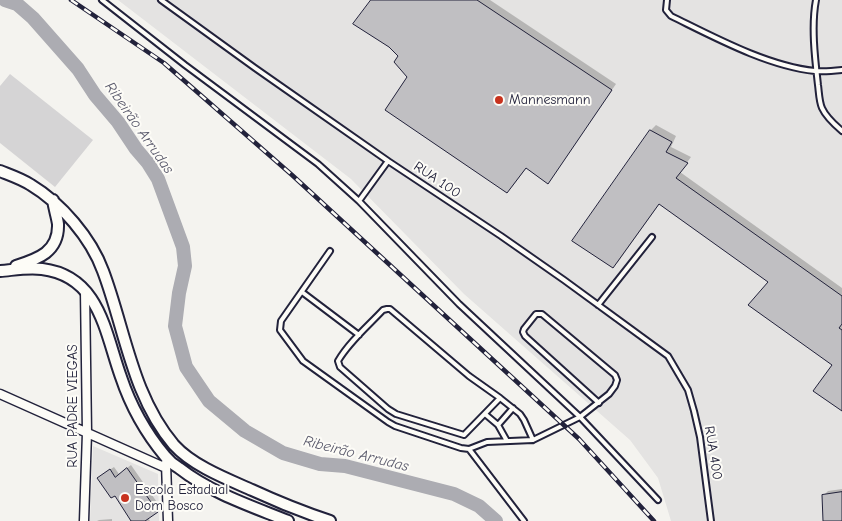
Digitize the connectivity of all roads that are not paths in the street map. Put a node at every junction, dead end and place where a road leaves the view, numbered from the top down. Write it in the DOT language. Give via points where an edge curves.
graph roads {
  1 [pos="102,0"];
  2 [pos="161,0"];
  3 [pos="667,0"];
  4 [pos="816,0"];
  5 [pos="842,70"];
  6 [pos="816,72"];
  7 [pos="842,131"];
  8 [pos="388,161"];
  9 [pos="0,171"];
  10 [pos="53,200"];
  11 [pos="359,201"];
  12 [pos="652,237"];
  13 [pos="330,251"];
  14 [pos="0,271"];
  15 [pos="85,291"];
  16 [pos="302,292"];
  17 [pos="598,305"];
  18 [pos="359,335"];
  19 [pos="688,390"];
  20 [pos="0,394"];
  21 [pos="500,398"];
  22 [pos="599,403"];
  23 [pos="513,408"];
  24 [pos="485,414"];
  25 [pos="580,417"];
  26 [pos="498,425"];
  27 [pos="87,433"];
  28 [pos="533,440"];
  29 [pos="507,441"];
  30 [pos="469,449"];
  31 [pos="166,463"];
  32 [pos="658,500"];
  33 [pos="84,521"];
  34 [pos="168,521"];
  35 [pos="288,521"];
  36 [pos="330,521"];
  37 [pos="524,521"];
  38 [pos="711,521"];
  1 -- 11 [label="lane" via="318,164"];
  2 -- 8 [label="lane, RUA 100"];
  3 -- 6 [label="lane" via="666,10 671,16 785,66"];
  4 -- 6 [label="lane"];
  5 -- 6 [label="lane"];
  6 -- 7 [label="lane" via="822,108"];
  8 -- 11 [label="lane"];
  8 -- 17 [label="lane, RUA 100"];
  9 -- 10 [label="main road" via="31,185"];
  10 -- 14 [label="main road" via="58,224 56,240 48,252"];
  10 -- 36 [label="main road" via="91,244 103,269 137,379 154,417 175,446 217,475"];
  11 -- 25 [label="lane" via="459,304"];
  12 -- 17 [label="lane"];
  13 -- 16 [label="lane"];
  14 -- 15 [label="main road" via="40,268 68,277"];
  15 -- 27 [label="street, RUA PADRE VIEGAS"];
  15 -- 31 [label="main road" via="102,317 130,403"];
  16 -- 18 [label="lane"];
  16 -- 30 [label="lane" via="282,321 280,330 303,361 395,426"];
  17 -- 19 [label="lane, RUA 100" via="668,356"];
  18 -- 21 [label="lane" via="383,310 390,309"];
  18 -- 24 [label="lane" via="338,361 340,367 388,409 464,435"];
  19 -- 38 [label="lane, RUA 400" via="700,437"];
  20 -- 27 [label="street"];
  21 -- 23 [label="lane"];
  21 -- 24 [label="lane"];
  22 -- 22 [label="lane" via="525,336 524,329 536,314 542,314 615,375 615,386"];
  22 -- 25 [label="lane"];
  23 -- 26 [label="lane"];
  23 -- 28 [label="lane" via="524,420"];
  24 -- 26 [label="lane"];
  25 -- 28 [label="lane"];
  25 -- 32 [label="lane"];
  26 -- 29 [label="lane"];
  27 -- 31 [label="street"];
  27 -- 33 [label="street, RUA PADRE VIEGAS"];
  28 -- 29 [label="lane"];
  29 -- 30 [label="lane" via="487,442"];
  30 -- 37 [label="lane"];
  31 -- 34 [label="street"];
  31 -- 35 [label="main road" via="209,488"];
}
